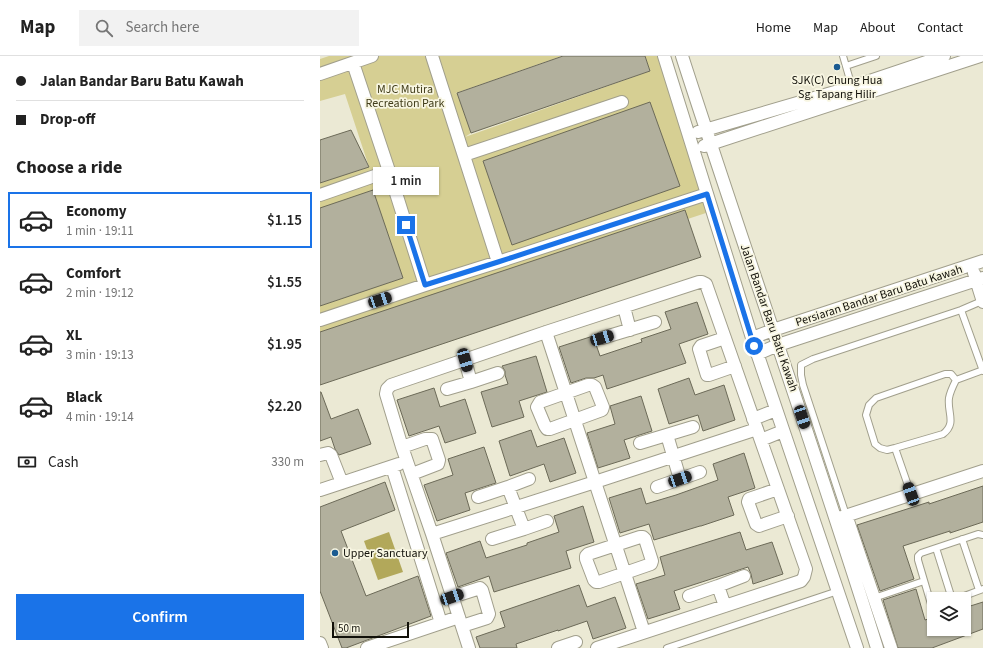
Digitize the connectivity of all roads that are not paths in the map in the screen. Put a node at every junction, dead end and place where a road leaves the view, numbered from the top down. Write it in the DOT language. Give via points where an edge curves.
graph roads {
  1 [pos="372,56"];
  2 [pos="432,56"];
  3 [pos="664,56"];
  4 [pos="682,56"];
  5 [pos="843,56"];
  6 [pos="876,56"];
  7 [pos="944,56"];
  8 [pos="980,56"];
  9 [pos="352,62"];
  10 [pos="846,66"];
  11 [pos="320,74"];
  12 [pos="852,87"];
  13 [pos="622,102"];
  14 [pos="706,130"];
  15 [pos="689,135"];
  16 [pos="710,144"];
  17 [pos="694,150"];
  18 [pos="464,155"];
  19 [pos="390,171"];
  20 [pos="707,194"];
  21 [pos="320,195"];
  22 [pos="983,261"];
  23 [pos="498,262"];
  24 [pos="971,265"];
  25 [pos="979,279"];
  26 [pos="425,285"];
  27 [pos="983,302"];
  28 [pos="624,306"];
  29 [pos="961,310"];
  30 [pos="320,320"];
  31 [pos="656,322"];
  32 [pos="630,330"];
  33 [pos="773,330"];
  34 [pos="546,332"];
  35 [pos="602,338"];
  36 [pos="725,338"];
  37 [pos="752,338"];
  38 [pos="778,345"];
  39 [pos="757,354"];
  40 [pos="465,360"];
  41 [pos="735,366"];
  42 [pos="983,371"];
  43 [pos="498,373"];
  44 [pos="956,380"];
  45 [pos="471,382"];
  46 [pos="447,389"];
  47 [pos="566,393"];
  48 [pos="776,410"];
  49 [pos="575,420"];
  50 [pos="693,427"];
  51 [pos="757,429"];
  52 [pos="784,431"];
  53 [pos="667,435"];
  54 [pos="640,443"];
  55 [pos="402,447"];
  56 [pos="895,448"];
  57 [pos="320,455"];
  58 [pos="673,456"];
  59 [pos="407,461"];
  60 [pos="392,467"];
  61 [pos="983,471"];
  62 [pos="700,472"];
  63 [pos="412,474"];
  64 [pos="529,479"];
  65 [pos="680,479"];
  66 [pos="595,482"];
  67 [pos="342,483"];
  68 [pos="508,486"];
  69 [pos="656,487"];
  70 [pos="778,489"];
  71 [pos="320,490"];
  72 [pos="911,494"];
  73 [pos="478,497"];
  74 [pos="516,508"];
  75 [pos="788,516"];
  76 [pos="841,517"];
  77 [pos="547,521"];
  78 [pos="524,529"];
  79 [pos="432,534"];
  80 [pos="983,535"];
  81 [pos="492,539"];
  82 [pos="962,539"];
  83 [pos="616,545"];
  84 [pos="936,548"];
  85 [pos="625,573"];
  86 [pos="744,576"];
  87 [pos="924,581"];
  88 [pos="857,585"];
  89 [pos="718,586"];
  90 [pos="981,590"];
  91 [pos="838,591"];
  92 [pos="927,592"];
  93 [pos="950,592"];
  94 [pos="971,594"];
  95 [pos="689,596"];
  96 [pos="452,597"];
  97 [pos="874,598"];
  98 [pos="724,606"];
  99 [pos="460,622"];
  100 [pos="441,623"];
  101 [pos="644,632"];
  102 [pos="576,642"];
  103 [pos="320,643"];
  104 [pos="395,644"];
  105 [pos="322,648"];
  106 [pos="367,648"];
  107 [pos="469,648"];
  108 [pos="558,648"];
  109 [pos="597,648"];
  110 [pos="667,648"];
  111 [pos="857,648"];
  112 [pos="877,648"];
  113 [pos="891,648"];
  1 -- 9 [label="street"];
  2 -- 18 [label="street"];
  3 -- 15 [label="street, Jalan Bandar Baru Batu Kawah"];
  4 -- 14 [label="street, Jalan Bandar Baru Batu Kawah"];
  5 -- 10 [label="lane"];
  6 -- 10 [label="lane"];
  7 -- 12 [label="street"];
  8 -- 16 [label="street"];
  9 -- 11 [label="street"];
  9 -- 19 [label="street"];
  10 -- 12 [label="lane"];
  12 -- 14 [label="street"];
  13 -- 18 [label="street"];
  14 -- 15 [label="street"];
  14 -- 16 [label="street, Jalan Bandar Baru Batu Kawah"];
  15 -- 17 [label="street, Jalan Bandar Baru Batu Kawah"];
  16 -- 17 [label="street"];
  16 -- 33 [label="street, Jalan Bandar Baru Batu Kawah"];
  17 -- 20 [label="street, Jalan Bandar Baru Batu Kawah"];
  18 -- 23 [label="street"];
  19 -- 21 [label="street"];
  19 -- 26 [label="street"];
  20 -- 23 [label="street"];
  20 -- 37 [label="street, Jalan Bandar Baru Batu Kawah"];
  22 -- 24 [label="street, Persiaran Bandar Baru Batu Kawah"];
  23 -- 26 [label="street"];
  24 -- 25 [label="street"];
  24 -- 33 [label="street, Persiaran Bandar Baru Batu Kawah"];
  25 -- 27 [label="street"];
  25 -- 38 [label="street, Persiaran Bandar Baru Batu Kawah"];
  26 -- 30 [label="street"];
  27 -- 29 [label="lane"];
  28 -- 32 [label="street"];
  28 -- 34 [label="street"];
  28 -- 36 [label="street" via="702,282 706,284"];
  29 -- 42 [label="lane"];
  29 -- 76 [label="lane" via="801,365 800,375"];
  31 -- 32 [label="street"];
  32 -- 35 [label="street"];
  33 -- 37 [label="street, Persiaran Bandar Baru Batu Kawah"];
  33 -- 38 [label="street, Jalan Bandar Baru Batu Kawah"];
  34 -- 40 [label="street"];
  34 -- 47 [label="street"];
  36 -- 41 [label="street"];
  36 -- 41 [label="street" via="699,348 707,375"];
  37 -- 39 [label="street, Jalan Bandar Baru Batu Kawah"];
  38 -- 39 [label="street, Persiaran Bandar Baru Batu Kawah"];
  38 -- 76 [label="street, Jalan Bandar Baru Batu Kawah"];
  39 -- 48 [label="street, Jalan Bandar Baru Batu Kawah"];
  40 -- 45 [label="street"];
  40 -- 55 [label="street" via="391,385 387,389 386,394"];
  41 -- 51 [label="street"];
  42 -- 44 [label="lane"];
  43 -- 45 [label="street"];
  44 -- 56 [label="lane" via="949,400 951,423 948,430 943,434"];
  44 -- 56 [label="lane" via="952,374 945,374 876,398 869,405 866,415 875,444 887,450"];
  45 -- 46 [label="street"];
  47 -- 49 [label="street"];
  47 -- 49 [label="street" via="592,385 603,407 602,410"];
  47 -- 49 [label="street" via="540,402 537,407 547,429"];
  48 -- 51 [label="street"];
  48 -- 52 [label="street, Jalan Bandar Baru Batu Kawah"];
  49 -- 66 [label="street"];
  50 -- 53 [label="street"];
  51 -- 52 [label="street"];
  51 -- 58 [label="street"];
  51 -- 70 [label="street"];
  52 -- 91 [label="street, Jalan Bandar Baru Batu Kawah"];
  53 -- 54 [label="street"];
  53 -- 58 [label="street"];
  55 -- 59 [label="street"];
  55 -- 63 [label="street" via="432,439 438,464"];
  56 -- 72 [label="lane"];
  57 -- 67 [label="street" via="331,455"];
  58 -- 65 [label="street"];
  58 -- 66 [label="street"];
  59 -- 60 [label="street"];
  59 -- 63 [label="street"];
  60 -- 67 [label="street"];
  60 -- 100 [label="street"];
  61 -- 72 [label="street"];
  62 -- 65 [label="street"];
  63 -- 79 [label="street"];
  64 -- 68 [label="street"];
  65 -- 69 [label="street"];
  66 -- 74 [label="street"];
  66 -- 83 [label="street"];
  67 -- 71 [label="street"];
  68 -- 73 [label="street"];
  68 -- 74 [label="street"];
  70 -- 75 [label="street"];
  70 -- 75 [label="street" via="749,498 753,517 759,526"];
  72 -- 76 [label="street"];
  74 -- 78 [label="street"];
  74 -- 79 [label="street"];
  75 -- 98 [label="street" via="806,569 804,577 801,581"];
  76 -- 88 [label="street, Jalan Bandar Baru Batu Kawah"];
  76 -- 97 [label="street"];
  77 -- 78 [label="street"];
  78 -- 81 [label="street"];
  79 -- 96 [label="street"];
  80 -- 82 [label="lane"];
  82 -- 84 [label="lane"];
  82 -- 90 [label="lane"];
  83 -- 85 [label="street"];
  83 -- 85 [label="street" via="640,537 645,539 651,564"];
  83 -- 85 [label="street" via="588,554 586,559 596,582"];
  84 -- 87 [label="lane" via="918,556"];
  84 -- 93 [label="lane"];
  85 -- 101 [label="street"];
  86 -- 89 [label="street"];
  87 -- 92 [label="lane"];
  87 -- 97 [label="lane"];
  88 -- 91 [label="street"];
  88 -- 112 [label="street, Jalan Bandar Baru Batu Kawah"];
  89 -- 95 [label="street"];
  89 -- 98 [label="street"];
  90 -- 94 [label="lane"];
  91 -- 110 [label="lane"];
  91 -- 111 [label="street, Jalan Bandar Baru Batu Kawah"];
  96 -- 99 [label="street"];
  96 -- 99 [label="street" via="480,588 482,590 489,614 487,618"];
  97 -- 113 [label="street"];
  98 -- 101 [label="street"];
  99 -- 100 [label="street"];
  99 -- 107 [label="street"];
  100 -- 104 [label="street"];
  101 -- 109 [label="street"];
  102 -- 108 [label="street"];
  103 -- 105 [label="street"];
  104 -- 106 [label="street"];
}
